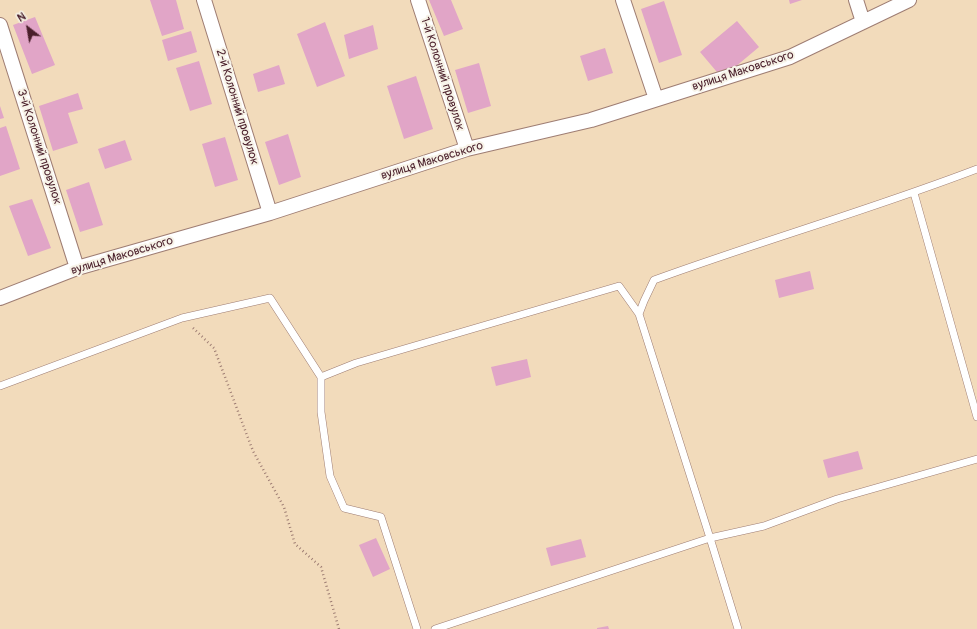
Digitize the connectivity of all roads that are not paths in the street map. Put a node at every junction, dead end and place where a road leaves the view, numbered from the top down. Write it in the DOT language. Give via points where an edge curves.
graph roads {
  1 [pos="204,0"];
  2 [pos="418,0"];
  3 [pos="623,0"];
  4 [pos="856,0"];
  5 [pos="909,0"];
  6 [pos="862,22"];
  7 [pos="0,25"];
  8 [pos="656,99"];
  9 [pos="467,149"];
  10 [pos="977,169"];
  11 [pos="914,193"];
  12 [pos="270,213"];
  13 [pos="78,268"];
  14 [pos="0,298"];
  15 [pos="639,314"];
  16 [pos="321,377"];
  17 [pos="0,386"];
  18 [pos="977,417"];
  19 [pos="977,459"];
  20 [pos="710,538"];
  21 [pos="417,629"];
  22 [pos="435,629"];
  23 [pos="738,629"];
  1 -- 12 [label="street, 2-й Колонний провулок"];
  2 -- 9 [label="street, 1-й Колонний провулок"];
  3 -- 8 [label="street"];
  4 -- 6 [label="street"];
  5 -- 6 [label="street, вулиця Маковського"];
  6 -- 8 [label="street, вулиця Маковського" via="790,57"];
  7 -- 13 [label="street, 3-й Колонний провулок"];
  8 -- 9 [label="street, вулиця Маковського" via="591,120"];
  9 -- 12 [label="street, вулиця Маковського"];
  10 -- 11 [label="lane"];
  11 -- 15 [label="lane" via="706,260 654,280"];
  11 -- 18 [label="lane"];
  12 -- 13 [label="street, вулиця Маковського"];
  13 -- 14 [label="street, вулиця Маковського"];
  15 -- 16 [label="lane" via="619,286 356,363"];
  15 -- 20 [label="lane"];
  16 -- 17 [label="lane" via="270,298 182,318"];
  16 -- 21 [label="lane" via="321,412 330,476 344,508 381,517"];
  19 -- 20 [label="lane" via="837,499 764,526"];
  20 -- 22 [label="lane"];
  20 -- 23 [label="lane"];
}
